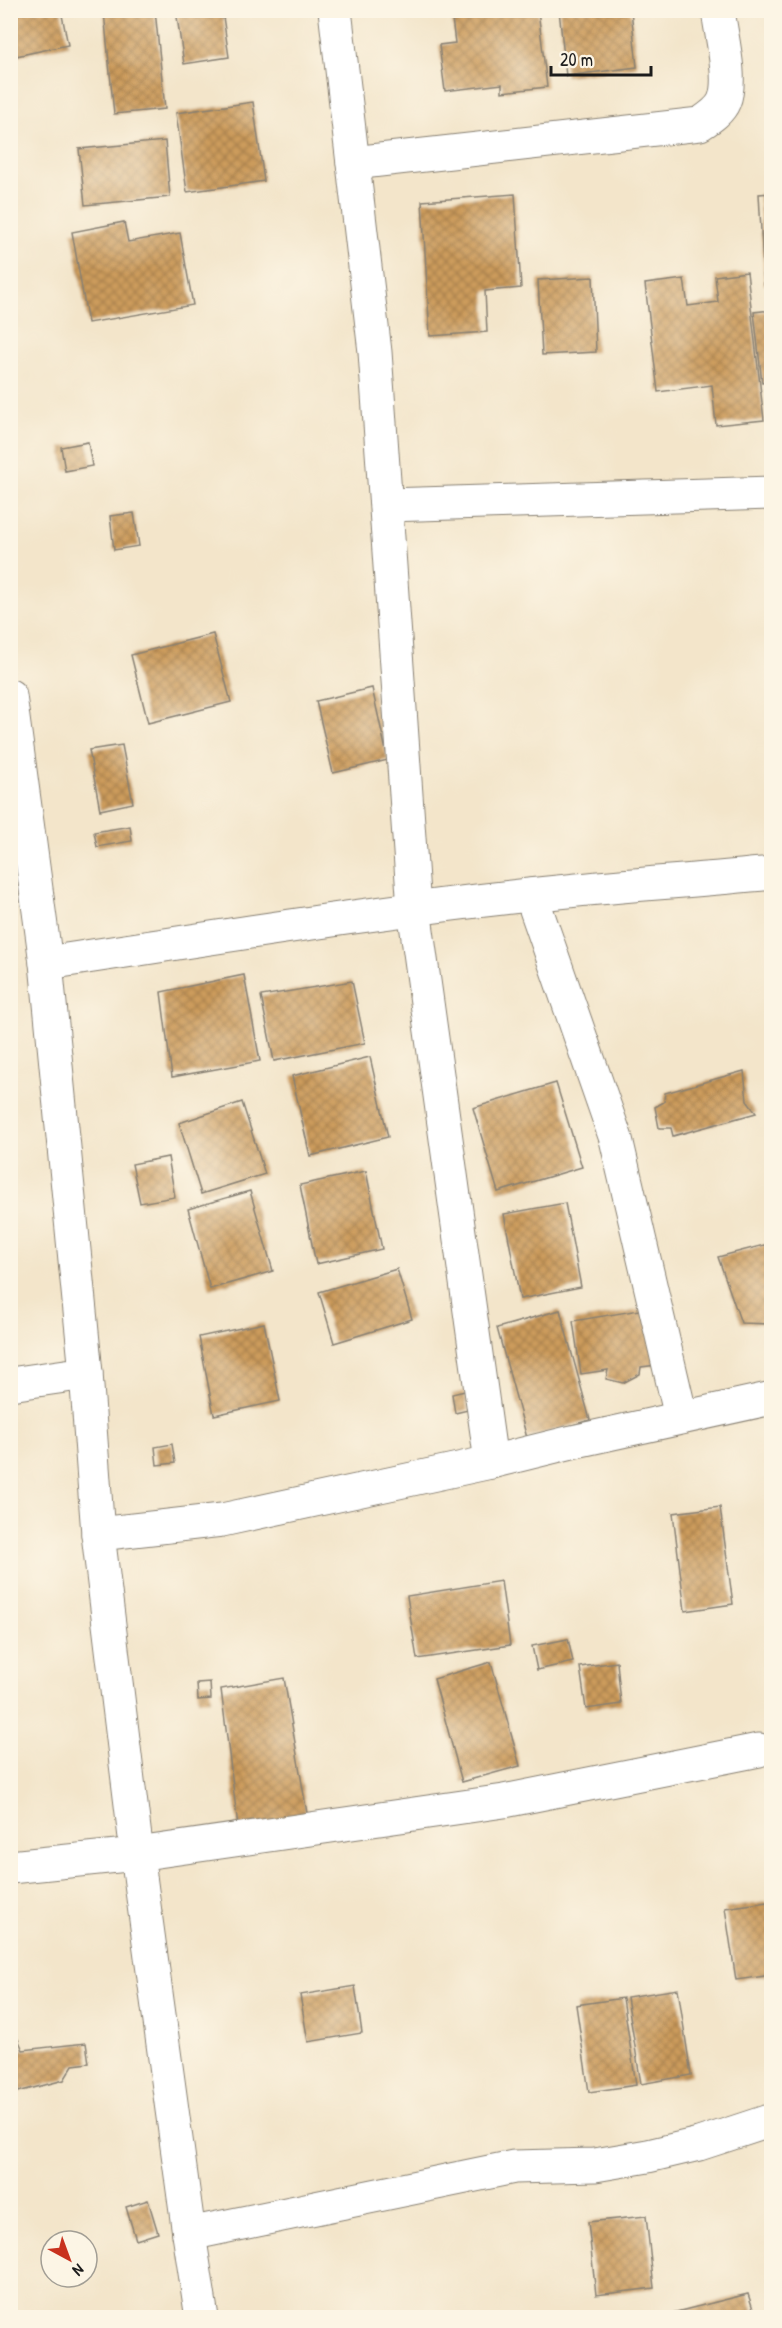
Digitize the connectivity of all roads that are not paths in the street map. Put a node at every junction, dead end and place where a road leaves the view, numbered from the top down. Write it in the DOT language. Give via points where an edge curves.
graph roads {
  1 [pos="335,10"];
  2 [pos="718,10"];
  3 [pos="353,163"];
  4 [pos="771,493"];
  5 [pos="387,504"];
  6 [pos="10,696"];
  7 [pos="771,873"];
  8 [pos="531,896"];
  9 [pos="414,909"];
  10 [pos="46,963"];
  11 [pos="86,1373"];
  12 [pos="10,1384"];
  13 [pos="771,1398"];
  14 [pos="681,1417"];
  15 [pos="491,1462"];
  16 [pos="98,1534"];
  17 [pos="759,1750"];
  18 [pos="137,1854"];
  19 [pos="10,1867"];
  20 [pos="771,2120"];
  21 [pos="189,2235"];
  22 [pos="202,2318"];
  1 -- 3 [label="street"];
  2 -- 3 [label="street" via="728,88 723,104 700,124"];
  3 -- 5 [label="street" via="375,352"];
  4 -- 5 [label="street"];
  5 -- 9 [label="street"];
  6 -- 10 [label="street"];
  7 -- 8 [label="street"];
  8 -- 9 [label="street"];
  8 -- 14 [label="street" via="616,1139"];
  9 -- 10 [label="street"];
  9 -- 15 [label="street"];
  10 -- 11 [label="street"];
  11 -- 12 [label="street"];
  11 -- 16 [label="street"];
  13 -- 14 [label="street"];
  14 -- 15 [label="street"];
  15 -- 16 [label="street" via="222,1520"];
  16 -- 18 [label="street"];
  17 -- 18 [label="street" via="504,1801"];
  18 -- 19 [label="street"];
  18 -- 21 [label="street"];
  20 -- 21 [label="street" via="648,2156 595,2165 514,2167"];
  21 -- 22 [label="street"];
}
